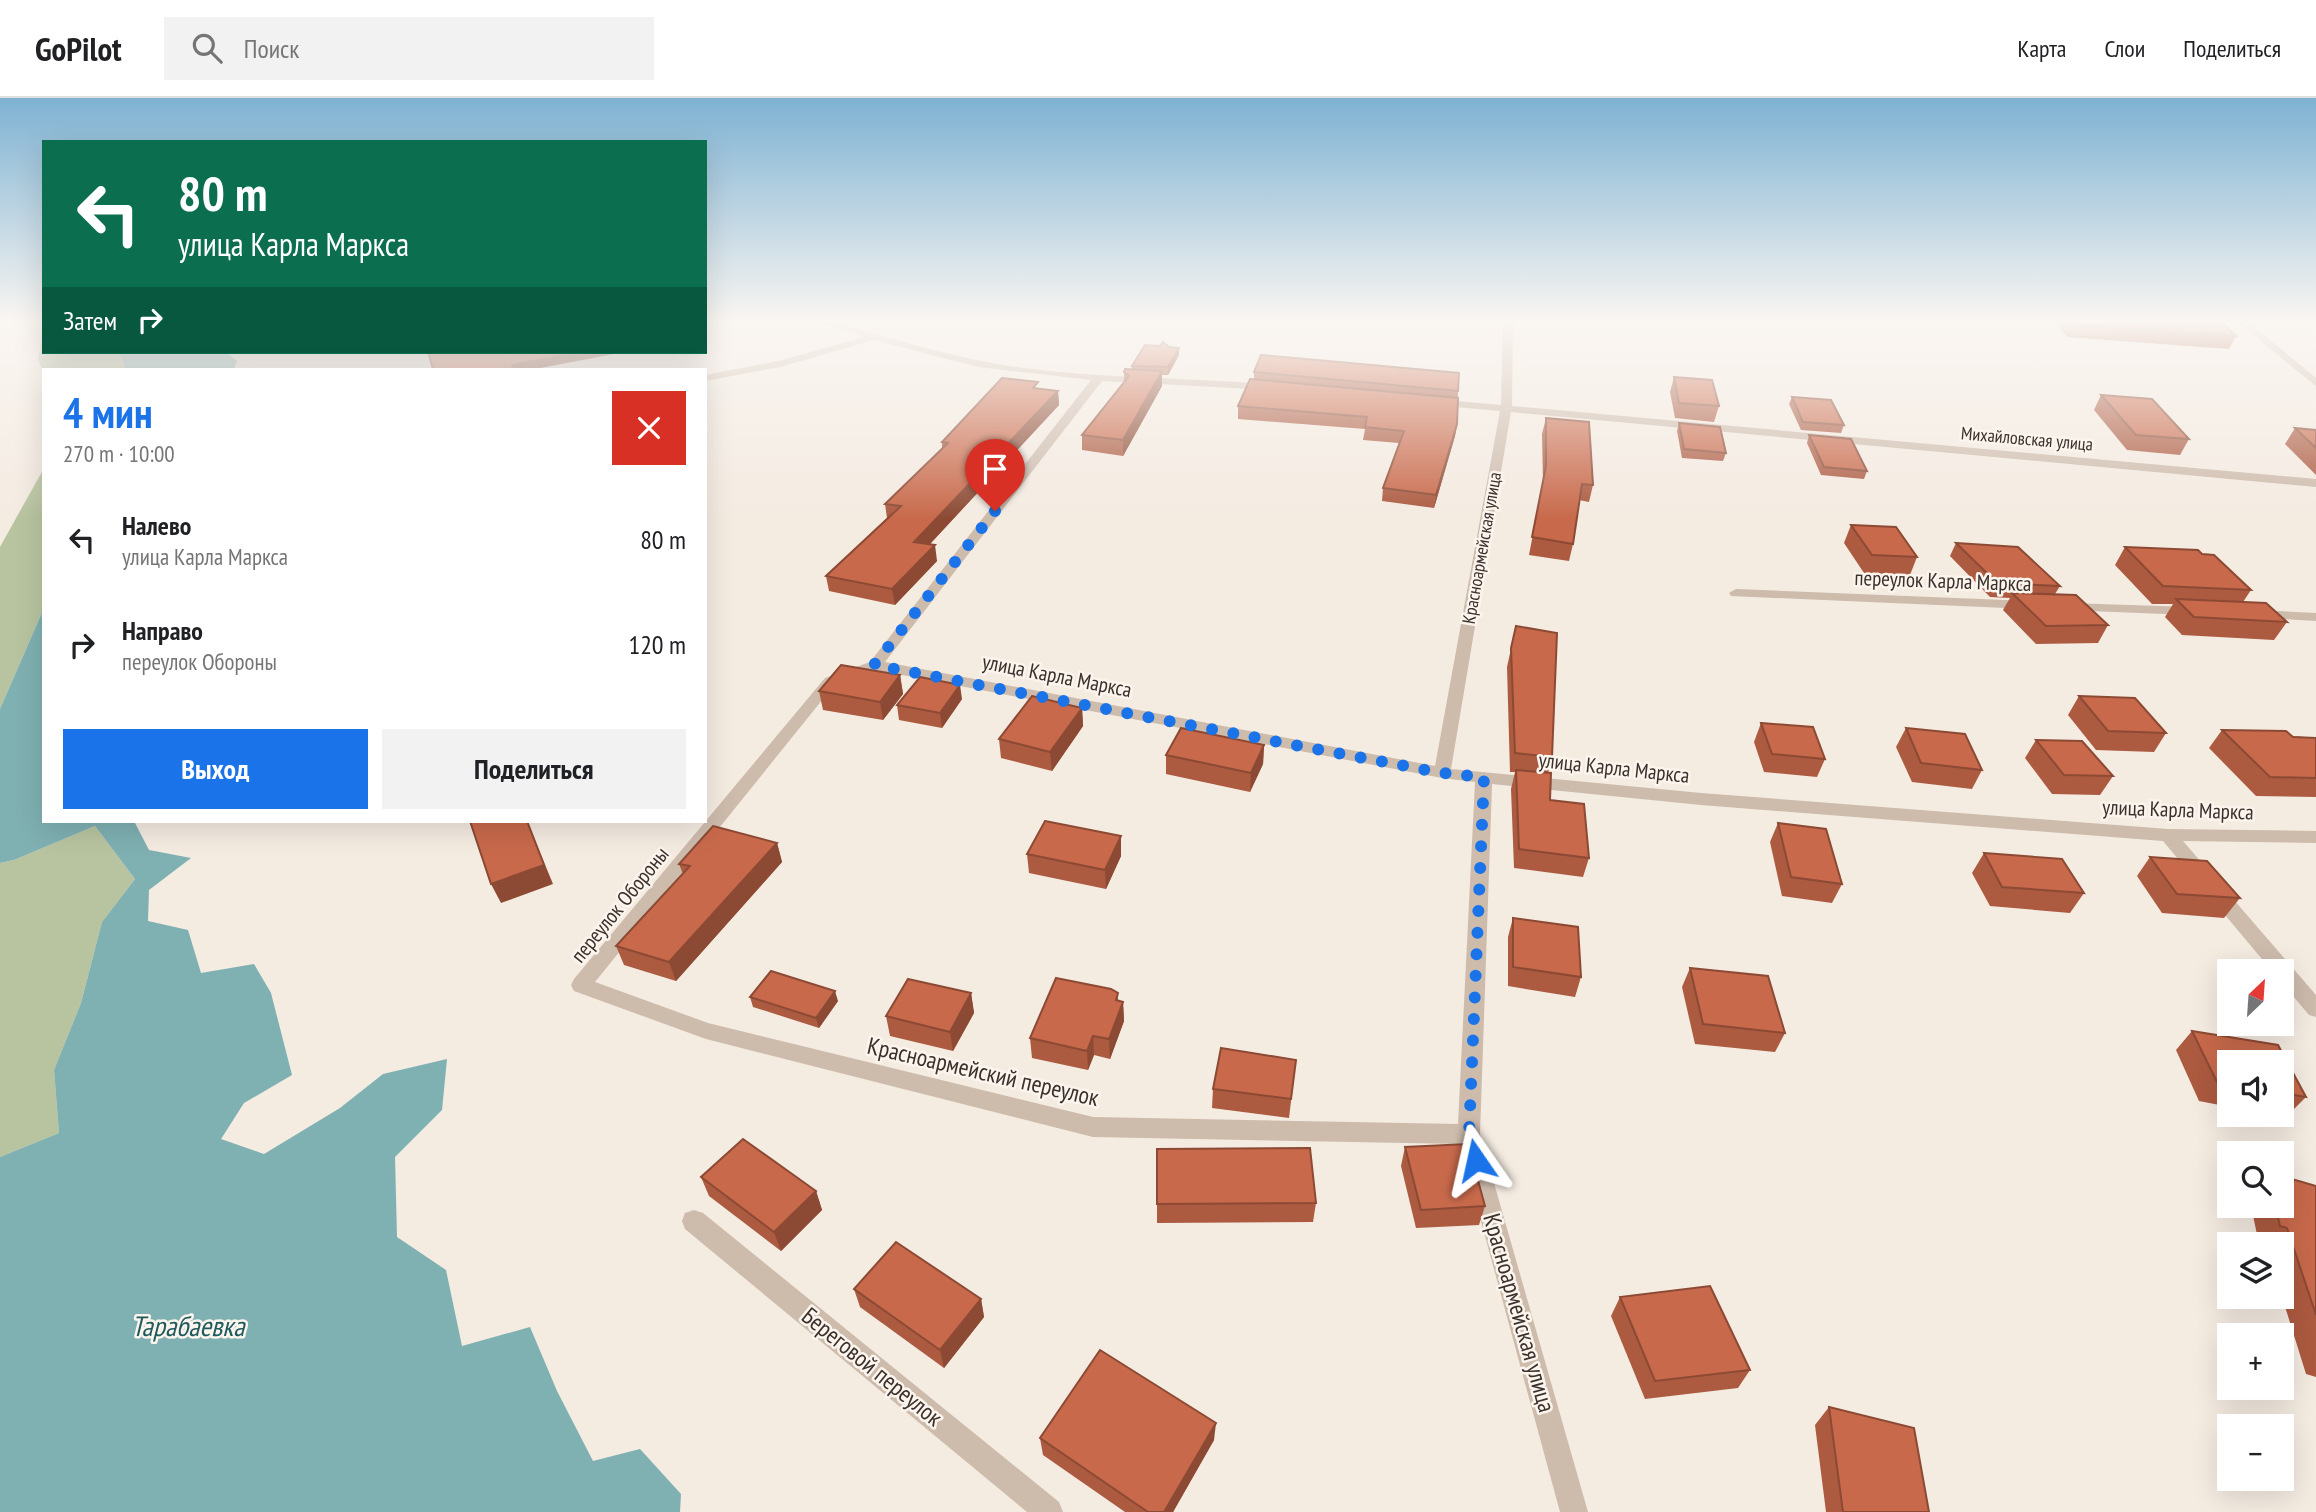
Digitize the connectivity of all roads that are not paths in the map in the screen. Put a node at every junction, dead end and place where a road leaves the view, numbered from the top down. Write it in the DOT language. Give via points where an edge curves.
graph roads {
  1 [pos="1092,387"];
  2 [pos="1272,387"];
  3 [pos="1507,387"];
  4 [pos="1284,388"];
  5 [pos="1423,401"];
  6 [pos="1506,409"];
  7 [pos="2316,483"];
  8 [pos="1736,593"];
  9 [pos="2206,612"];
  10 [pos="2247,614"];
  11 [pos="2316,617"];
  12 [pos="874,665"];
  13 [pos="1442,773"];
  14 [pos="1484,777"];
  15 [pos="2168,835"];
  16 [pos="2316,837"];
  17 [pos="581,985"];
  18 [pos="2316,1009"];
  19 [pos="1469,1134"];
  20 [pos="694,1221"];
  21 [pos="1049,1512"];
  22 [pos="1574,1512"];
  1 -- 12 [label="street"];
  2 -- 4 [label="street"];
  3 -- 6 [label="street, Красноармейская улица"];
  5 -- 6 [label="street, Михайловская улица"];
  6 -- 7 [label="street, Михайловская улица"];
  6 -- 13 [label="street, Красноармейская улица"];
  8 -- 9 [label="street, переулок Карла Маркса"];
  10 -- 11 [label="street"];
  12 -- 13 [label="street, улица Карла Маркса"];
  12 -- 17 [label="street, переулок Обороны" via="830,681"];
  13 -- 14 [label="street, улица Карла Маркса"];
  14 -- 15 [label="street, улица Карла Маркса"];
  14 -- 19 [label="street, Красноармейская улица"];
  15 -- 16 [label="street, улица Карла Маркса"];
  15 -- 18 [label="street"];
  17 -- 19 [label="street, Красноармейский переулок" via="706,1031 1093,1127"];
  19 -- 22 [label="street, Красноармейская улица"];
  20 -- 21 [label="street, Береговой переулок"];
}
